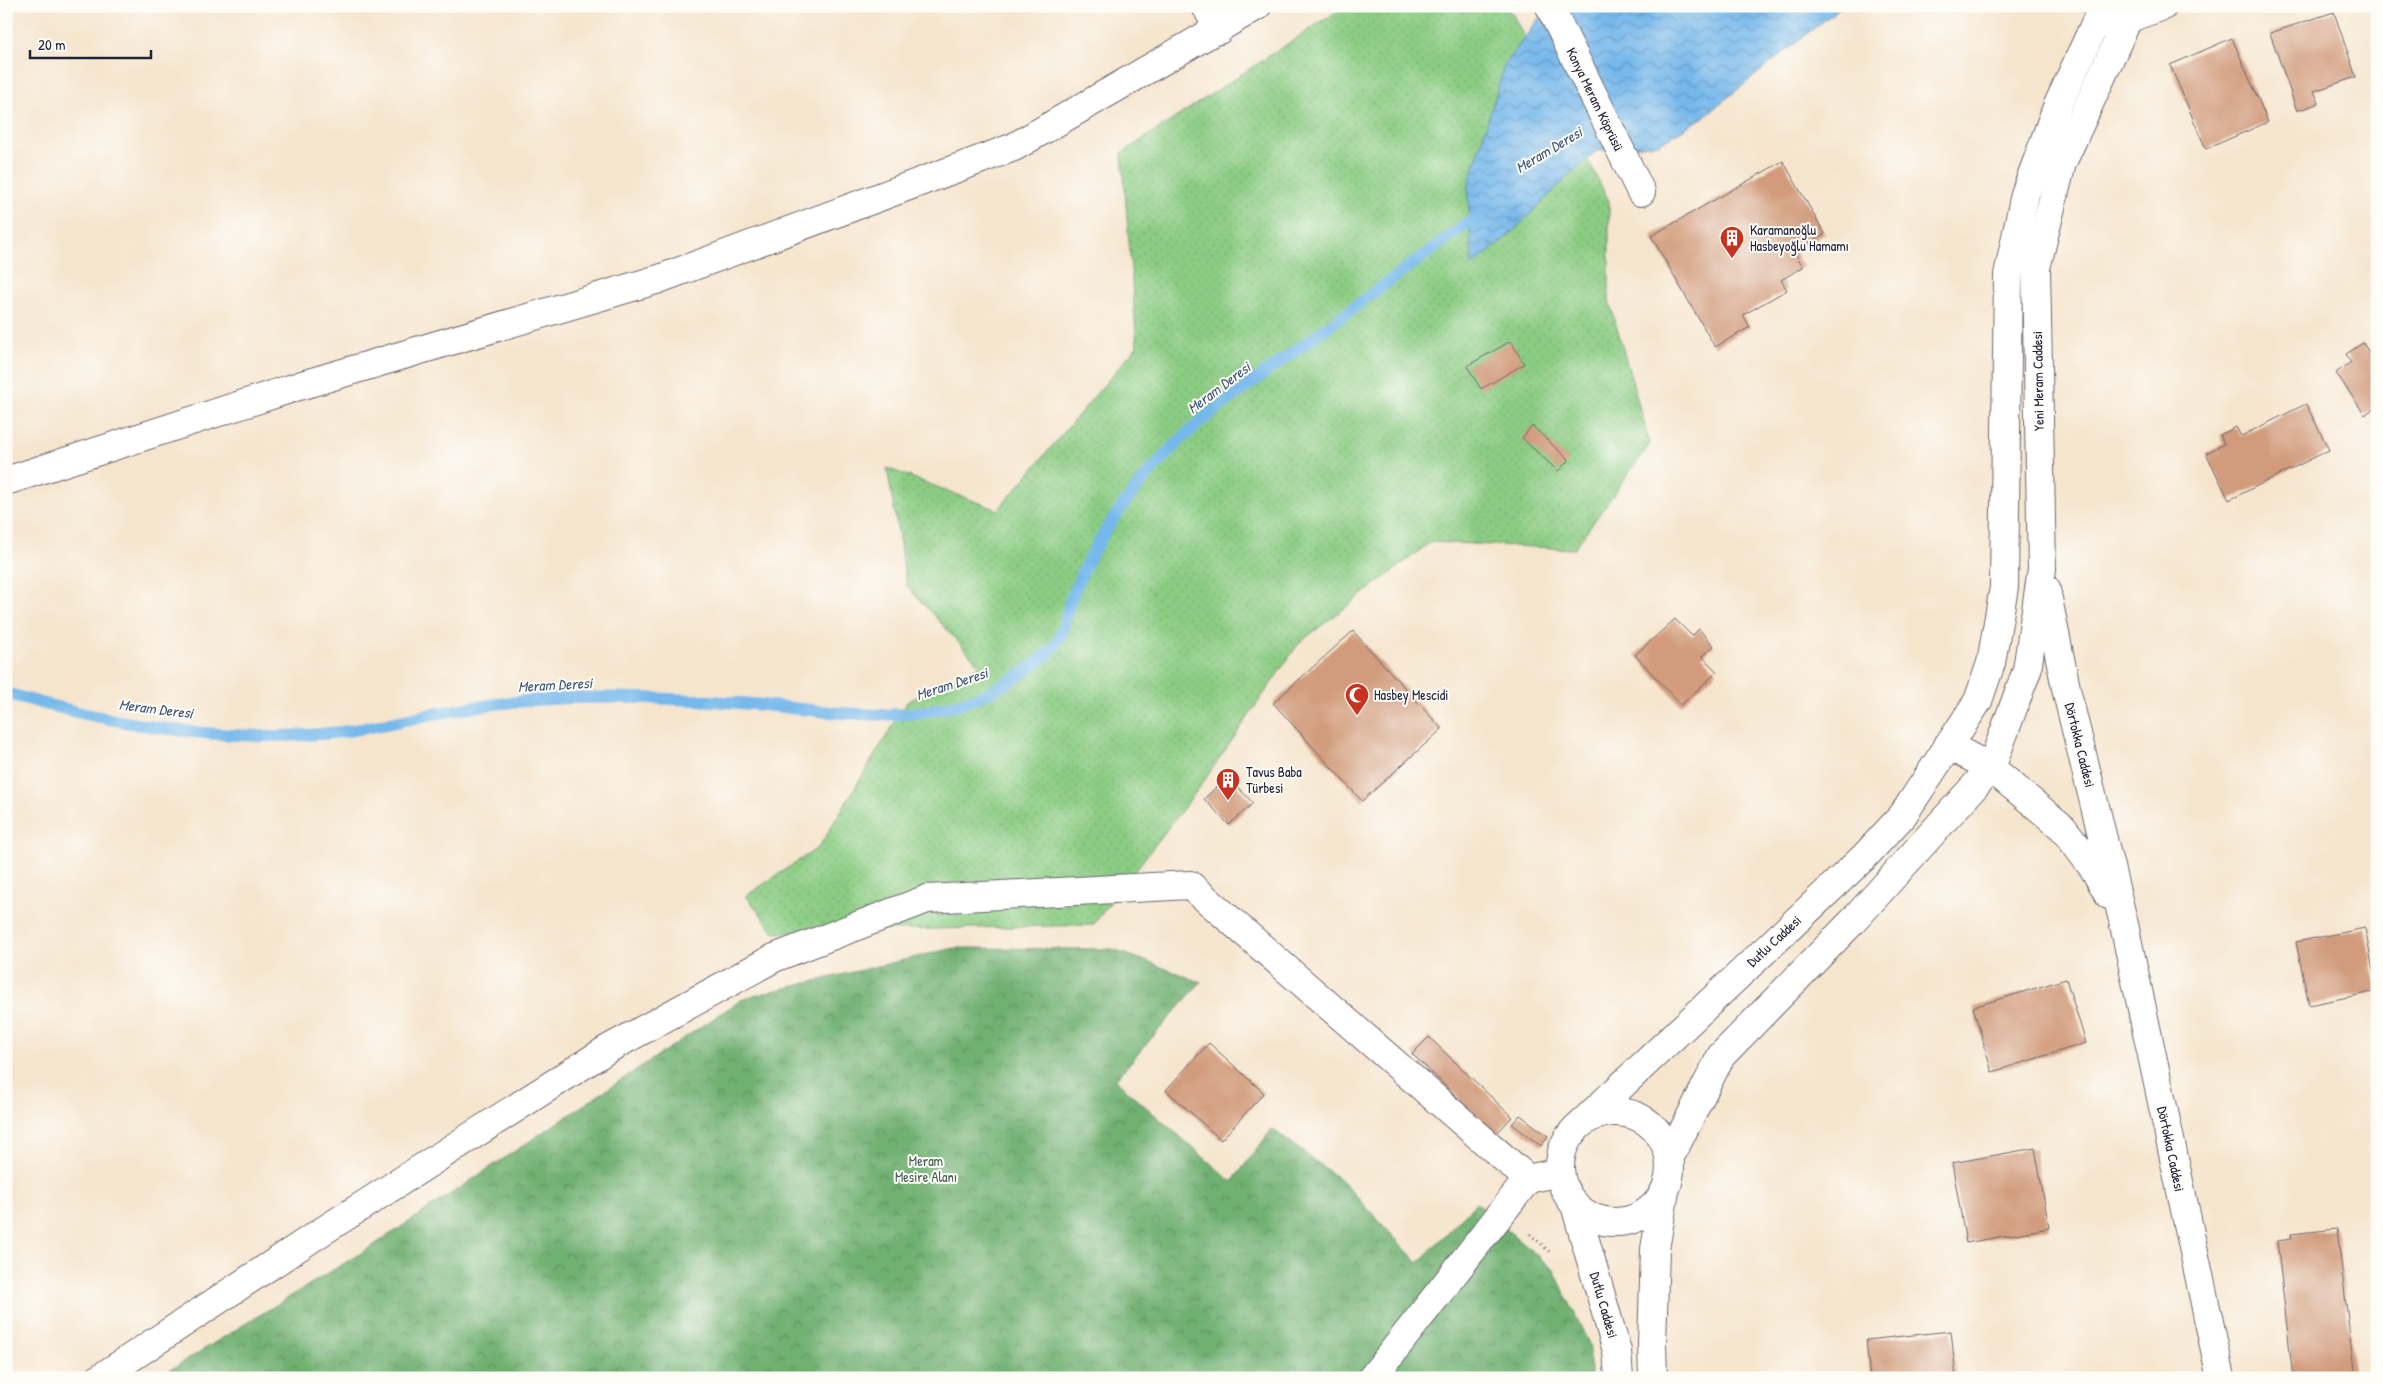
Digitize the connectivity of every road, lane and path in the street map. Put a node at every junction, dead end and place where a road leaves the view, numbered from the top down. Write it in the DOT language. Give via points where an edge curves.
graph roads {
  1 [pos="1206,6"];
  2 [pos="1257,6"];
  3 [pos="1550,6"];
  4 [pos="2104,6"];
  5 [pos="2163,6"];
  6 [pos="2131,13"];
  7 [pos="1219,30"];
  8 [pos="2090,33"];
  9 [pos="1641,192"];
  10 [pos="6,481"];
  11 [pos="2042,569"];
  12 [pos="1948,745"];
  13 [pos="1991,768"];
  14 [pos="2123,920"];
  15 [pos="1583,1122"];
  16 [pos="1670,1157"];
  17 [pos="1560,1172"];
  18 [pos="1528,1179"];
  19 [pos="1665,1191"];
  20 [pos="1575,1205"];
  21 [pos="100,1378"];
  22 [pos="1372,1378"];
  23 [pos="1619,1378"];
  24 [pos="1653,1378"];
  25 [pos="2221,1378"];
  1 -- 7 [label="street"];
  2 -- 7 [label="street"];
  3 -- 9 [label="street, Konya Meram Köprüsü"];
  4 -- 8 [label="street"];
  5 -- 6 [label="street"];
  6 -- 8 [label="street"];
  6 -- 11 [label="street, Yeni Meram Caddesi" via="2062,163 2036,268"];
  7 -- 10 [label="street" via="1005,150 659,278 298,386"];
  8 -- 12 [label="street" via="2057,107 2025,194 2008,275 2004,587 1991,664 1978,701"];
  11 -- 13 [label="street, Yeni Meram Caddesi" via="2027,670"];
  11 -- 14 [label="street, Dörtokka Caddesi" via="2067,693"];
  12 -- 13 [label="street, Dörtokka Caddesi"];
  12 -- 15 [label="street, Dutlu Caddesi" via="1903,815 1864,857"];
  13 -- 14 [label="street, Dörtokka Caddesi" via="2063,828 2094,869"];
  13 -- 16 [label="street" via="1853,921 1721,1056"];
  14 -- 25 [label="street, Dörtokka Caddesi"];
  15 -- 16 [label="street" via="1600,1114 1619,1112 1638,1116 1654,1126"];
  15 -- 17 [label="street" via="1570,1136 1562,1153"];
  16 -- 19 [label="street"];
  17 -- 18 [label="street"];
  17 -- 20 [label="street" via="1565,1190"];
  18 -- 21 [label="street" via="1190,885 927,899 774,958 608,1049"];
  18 -- 22 [label="street"];
  19 -- 20 [label="street" via="1655,1206 1641,1216 1624,1221 1607,1222 1590,1216"];
  19 -- 24 [label="street" via="1655,1249"];
  20 -- 23 [label="street, Dutlu Caddesi" via="1617,1351"];
}
